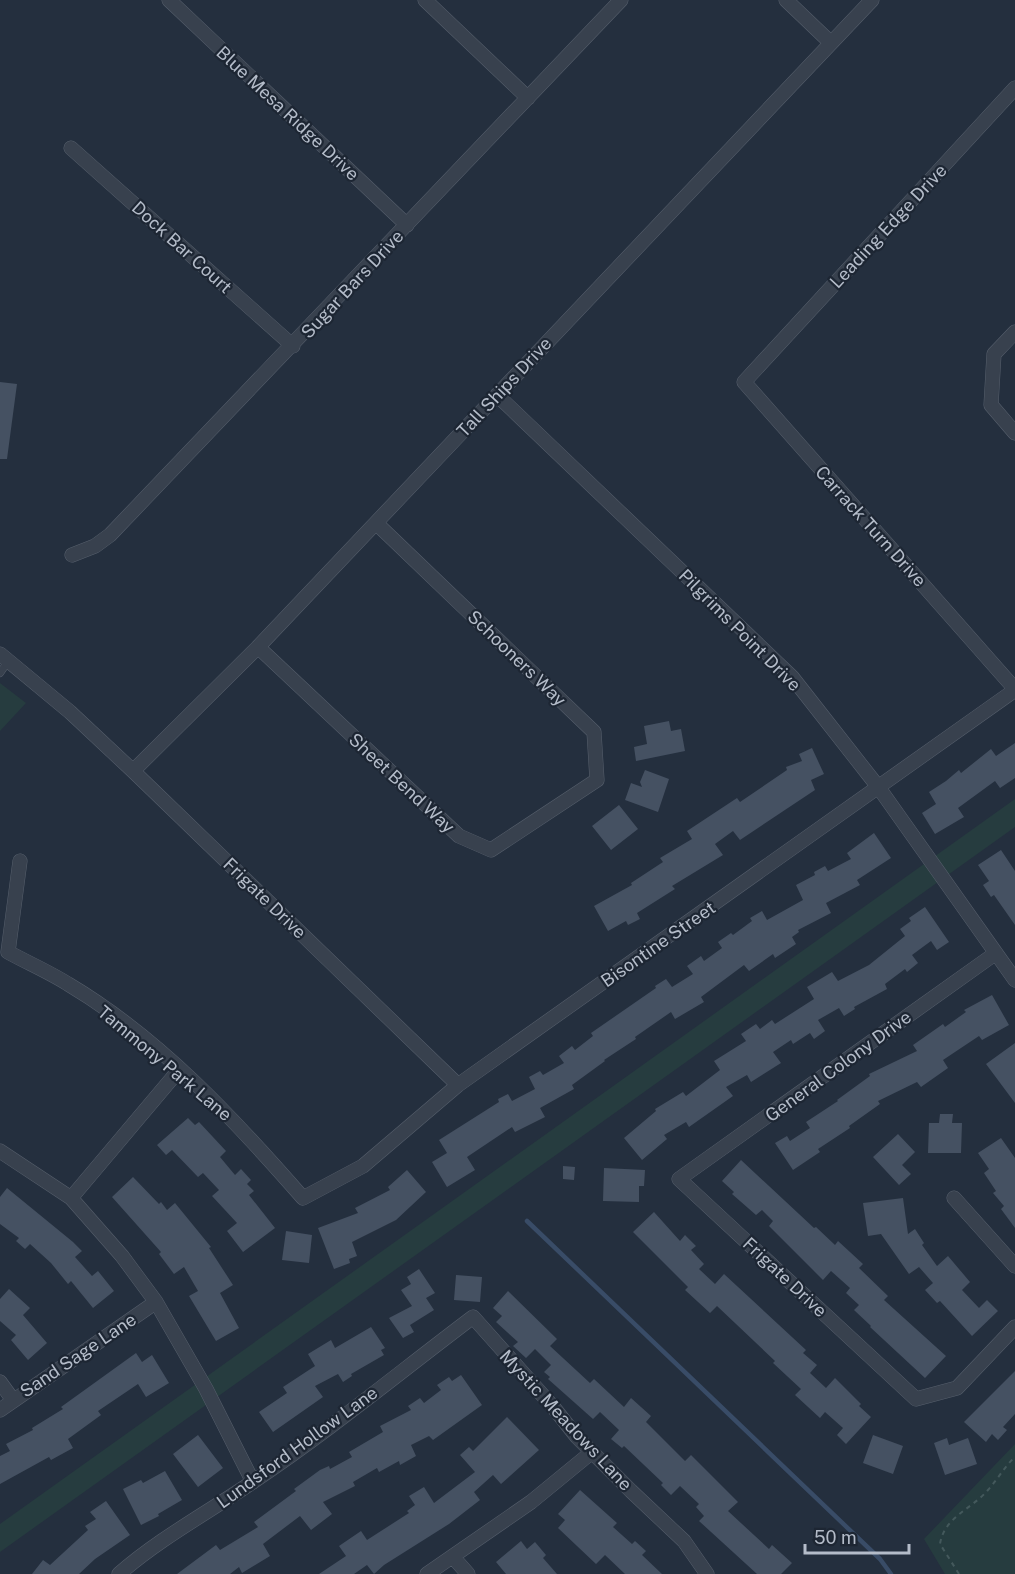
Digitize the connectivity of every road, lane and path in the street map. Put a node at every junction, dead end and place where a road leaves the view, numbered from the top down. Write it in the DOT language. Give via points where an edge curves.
graph roads {
  1 [pos="169,0"];
  2 [pos="425,0"];
  3 [pos="621,0"];
  4 [pos="786,0"];
  5 [pos="872,0"];
  6 [pos="831,43"];
  7 [pos="1015,88"];
  8 [pos="528,98"];
  9 [pos="71,148"];
  10 [pos="407,225"];
  11 [pos="1015,332"];
  12 [pos="293,346"];
  13 [pos="760,365"];
  14 [pos="497,395"];
  15 [pos="1015,433"];
  16 [pos="376,523"];
  17 [pos="72,555"];
  18 [pos="258,646"];
  19 [pos="5,657"];
  20 [pos="0,673"];
  21 [pos="1015,689"];
  22 [pos="133,771"];
  23 [pos="879,788"];
  24 [pos="562,802"];
  25 [pos="20,861"];
  26 [pos="996,953"];
  27 [pos="1015,980"];
  28 [pos="179,1070"];
  29 [pos="458,1085"];
  30 [pos="0,1151"];
  31 [pos="679,1179"];
  32 [pos="71,1198"];
  33 [pos="303,1198"];
  34 [pos="954,1198"];
  35 [pos="1015,1266"];
  36 [pos="156,1302"];
  37 [pos="473,1317"];
  38 [pos="1015,1327"];
  39 [pos="0,1382"];
  40 [pos="13,1400"];
  41 [pos="0,1410"];
  42 [pos="592,1452"];
  43 [pos="1015,1457"];
  44 [pos="254,1482"];
  45 [pos="453,1557"];
  46 [pos="119,1574"];
  47 [pos="427,1574"];
  48 [pos="468,1574"];
  49 [pos="708,1574"];
  50 [pos="959,1574"];
  1 -- 10 [label="street, Blue Mesa Ridge Drive"];
  2 -- 8 [label="street"];
  3 -- 8 [label="street, Sugar Bars Drive"];
  4 -- 6 [label="street"];
  5 -- 6 [label="street, Tall Ships Drive"];
  6 -- 14 [label="street, Tall Ships Drive"];
  7 -- 13 [label="street, Leading Edge Drive"];
  8 -- 10 [label="street, Sugar Bars Drive"];
  9 -- 12 [label="street, Dock Bar Court"];
  10 -- 12 [label="street, Sugar Bars Drive"];
  11 -- 15 [label="street" via="994,354 991,405"];
  12 -- 17 [label="street, Sugar Bars Drive" via="110,535"];
  13 -- 21 [label="street, Carrack Turn Drive" via="744,382"];
  14 -- 16 [label="street, Tall Ships Drive"];
  14 -- 23 [label="street, Pilgrims Point Drive" via="792,677"];
  16 -- 18 [label="street, Tall Ships Drive"];
  16 -- 24 [label="street, Schooners Way" via="594,732 597,780"];
  18 -- 22 [label="street, Tall Ships Drive"];
  18 -- 24 [label="street, Sheet Bend Way" via="459,836 490,850"];
  19 -- 20 [label="lane"];
  19 -- 22 [label="street, Frigate Drive"];
  21 -- 23 [label="street, Bisontine Street"];
  22 -- 29 [label="street, Frigate Drive"];
  23 -- 26 [label="street, Pilgrims Point Drive"];
  23 -- 29 [label="street, Bisontine Street"];
  25 -- 28 [label="street, Tammony Park Lane" via="8,952 79,991 127,1025"];
  26 -- 27 [label="street, Pilgrims Point Drive"];
  26 -- 31 [label="street, General Colony Drive"];
  28 -- 32 [label="street"];
  28 -- 33 [label="street, Tammony Park Lane" via="242,1129"];
  29 -- 33 [label="street, Bisontine Street" via="363,1166"];
  30 -- 32 [label="street"];
  31 -- 38 [label="street, Frigate Drive" via="916,1399 957,1389"];
  32 -- 36 [label="street"];
  34 -- 35 [label="street"];
  36 -- 40 [label="street, Sand Sage Lane"];
  36 -- 44 [label="street"];
  37 -- 42 [label="street, Mystic Meadows Lane"];
  37 -- 44 [label="street, Lundsford Hollow Lane"];
  39 -- 40 [label="street"];
  40 -- 41 [label="street, Sand Sage Lane"];
  42 -- 45 [label="street" via="531,1502"];
  42 -- 49 [label="street, Mystic Meadows Lane" via="684,1540"];
  43 -- 50 [label="path" via="988,1490 951,1520 941,1534 940,1544"];
  44 -- 46 [label="street, Lundsford Hollow Lane"];
  45 -- 47 [label="street"];
  45 -- 48 [label="street"];
}
